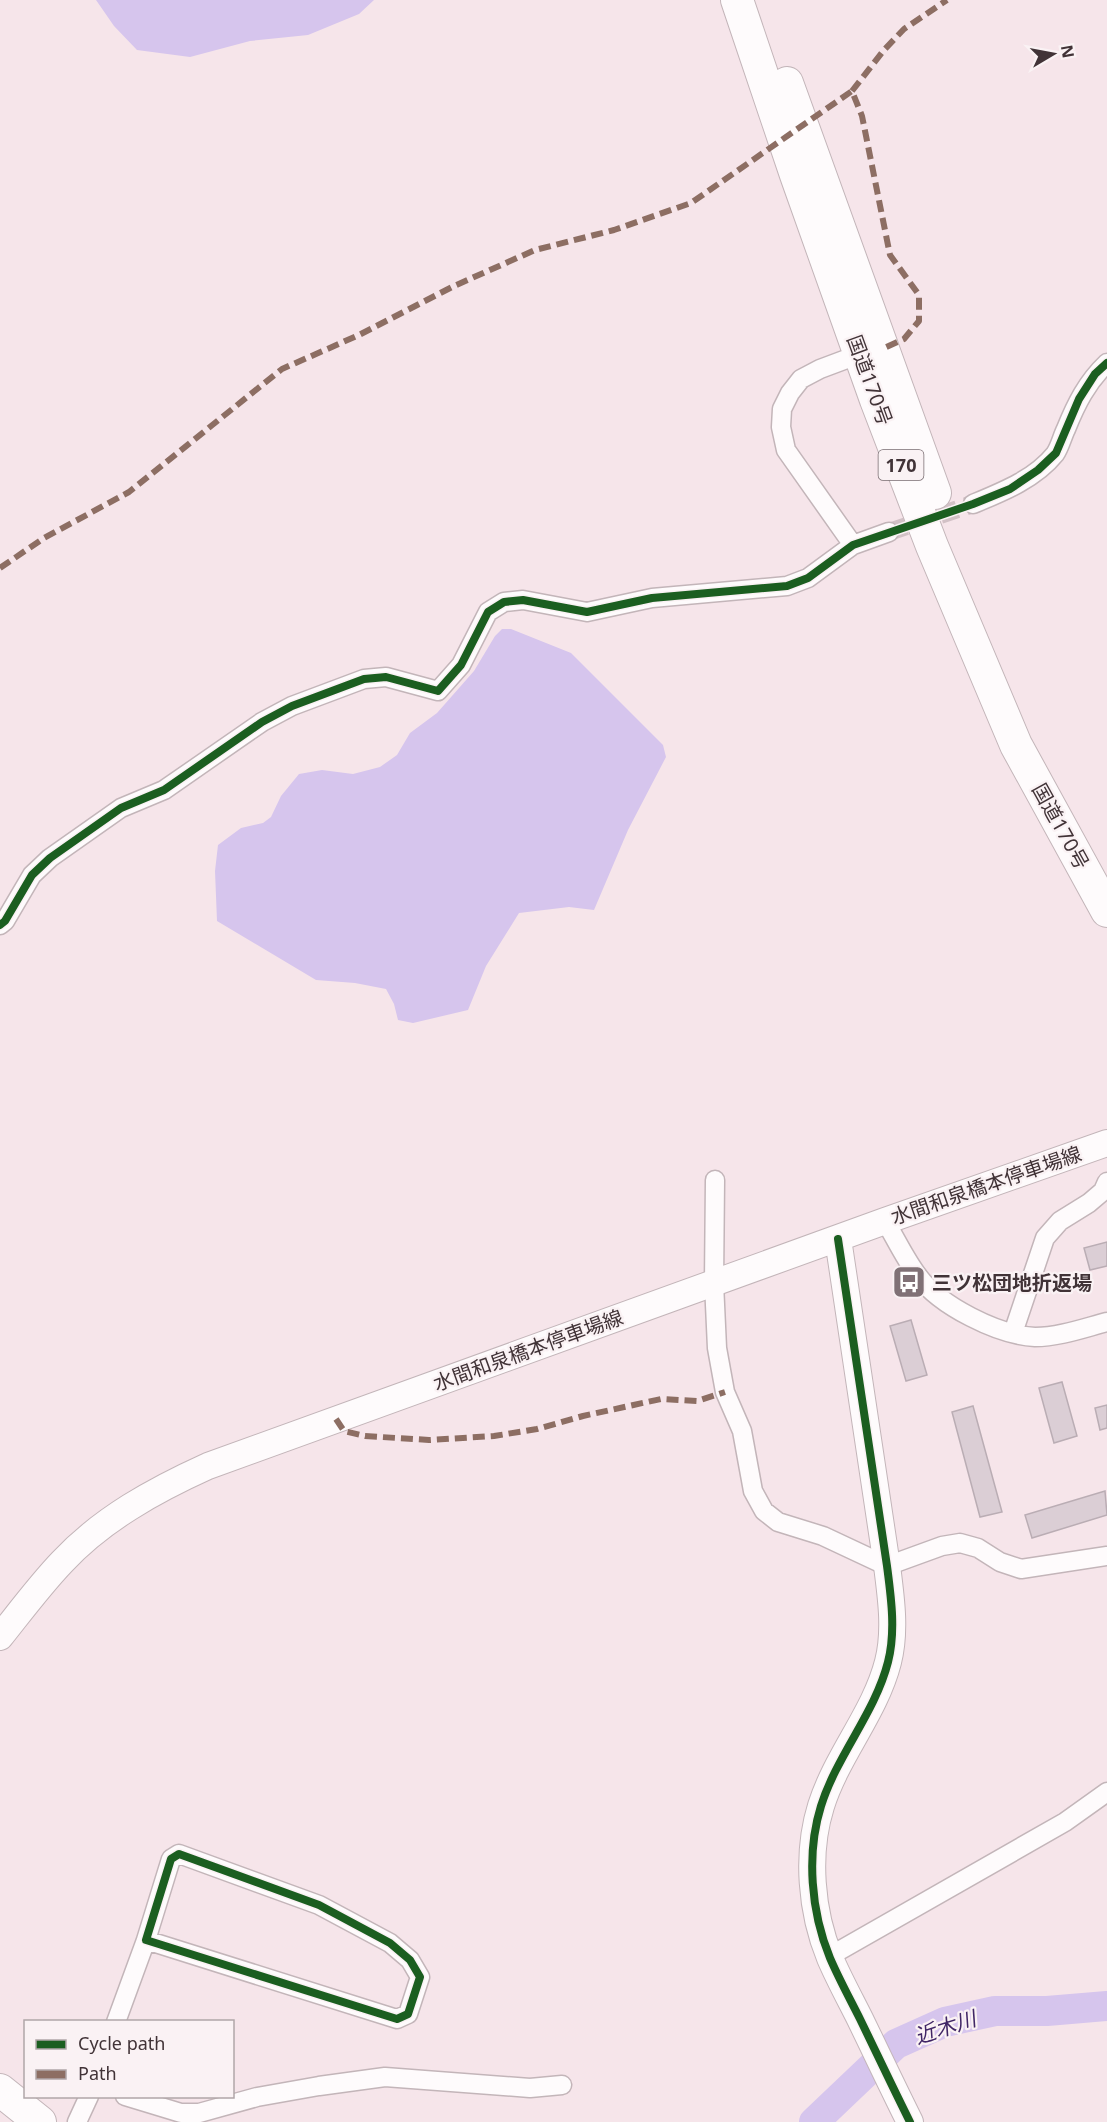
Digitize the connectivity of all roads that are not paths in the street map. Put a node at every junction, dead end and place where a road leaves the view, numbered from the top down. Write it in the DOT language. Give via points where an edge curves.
graph roads {
  1 [pos="737,0"];
  2 [pos="758,0"];
  3 [pos="860,354"];
  4 [pos="1107,363"];
  5 [pos="973,504"];
  6 [pos="889,532"];
  7 [pos="854,545"];
  8 [pos="1107,869"];
  9 [pos="1107,911"];
  10 [pos="0,925"];
  11 [pos="1107,1143"];
  12 [pos="715,1180"];
  13 [pos="1107,1182"];
  14 [pos="885,1221"];
  15 [pos="838,1239"];
  16 [pos="714,1283"];
  17 [pos="1107,1322"];
  18 [pos="1012,1333"];
  19 [pos="1107,1557"];
  20 [pos="887,1566"];
  21 [pos="0,1637"];
  22 [pos="1107,1792"];
  23 [pos="146,1940"];
  24 [pos="830,1956"];
  25 [pos="117,2020"];
  26 [pos="562,2085"];
  27 [pos="2,2093"];
  28 [pos="89,2098"];
  29 [pos="128,2098"];
  30 [pos="40,2122"];
  31 [pos="77,2122"];
  32 [pos="910,2122"];
  1 -- 3 [label="highway, 国道170号 / 170"];
  2 -- 8 [label="highway, 国道170号 / 170" via="953,540 1023,712"];
  3 -- 7 [label="street" via="801,380 782,409 781,427 786,450"];
  3 -- 9 [label="highway, 国道170号 / 170" via="932,546 1016,745"];
  4 -- 5 [label="street" via="1078,399 1056,453 1010,489"];
  6 -- 7 [label="street"];
  7 -- 10 [label="street" via="808,578 787,586 652,598 587,612 523,600 504,602 488,612 461,665 438,691 386,677 364,680 292,706 262,722 164,790 121,808 50,858 32,875"];
  11 -- 14 [label="main road, 水間和泉橋本停車場線"];
  12 -- 16 [label="street"];
  13 -- 18 [label="street" via="1103,1191 1060,1221 1046,1238"];
  14 -- 15 [label="main road, 水間和泉橋本停車場線"];
  14 -- 18 [label="street" via="919,1277 949,1304 991,1327"];
  15 -- 16 [label="main road, 水間和泉橋本停車場線"];
  15 -- 20 [label="main road"];
  16 -- 20 [label="street" via="717,1347 725,1392 742,1431 753,1491 764,1511 778,1521 823,1536"];
  16 -- 21 [label="main road, 水間和泉橋本停車場線" via="302,1430 165,1486 107,1523 63,1561"];
  17 -- 18 [label="street" via="1035,1337"];
  19 -- 20 [label="street" via="1021,1569 960,1543"];
  20 -- 24 [label="main road" via="892,1607 889,1660 879,1691 821,1806 815,1838 814,1896"];
  22 -- 24 [label="street" via="1065,1822"];
  23 -- 23 [label="street" via="171,1859 179,1854 319,1905 390,1943 410,1960 420,1977 408,2014 397,2019"];
  23 -- 25 [label="street"];
  24 -- 32 [label="main road"];
  26 -- 29 [label="street" via="530,2088 385,2077 257,2097 200,2113 181,2114"];
  27 -- 30 [label="highway"];
  28 -- 31 [label="street"];
}
